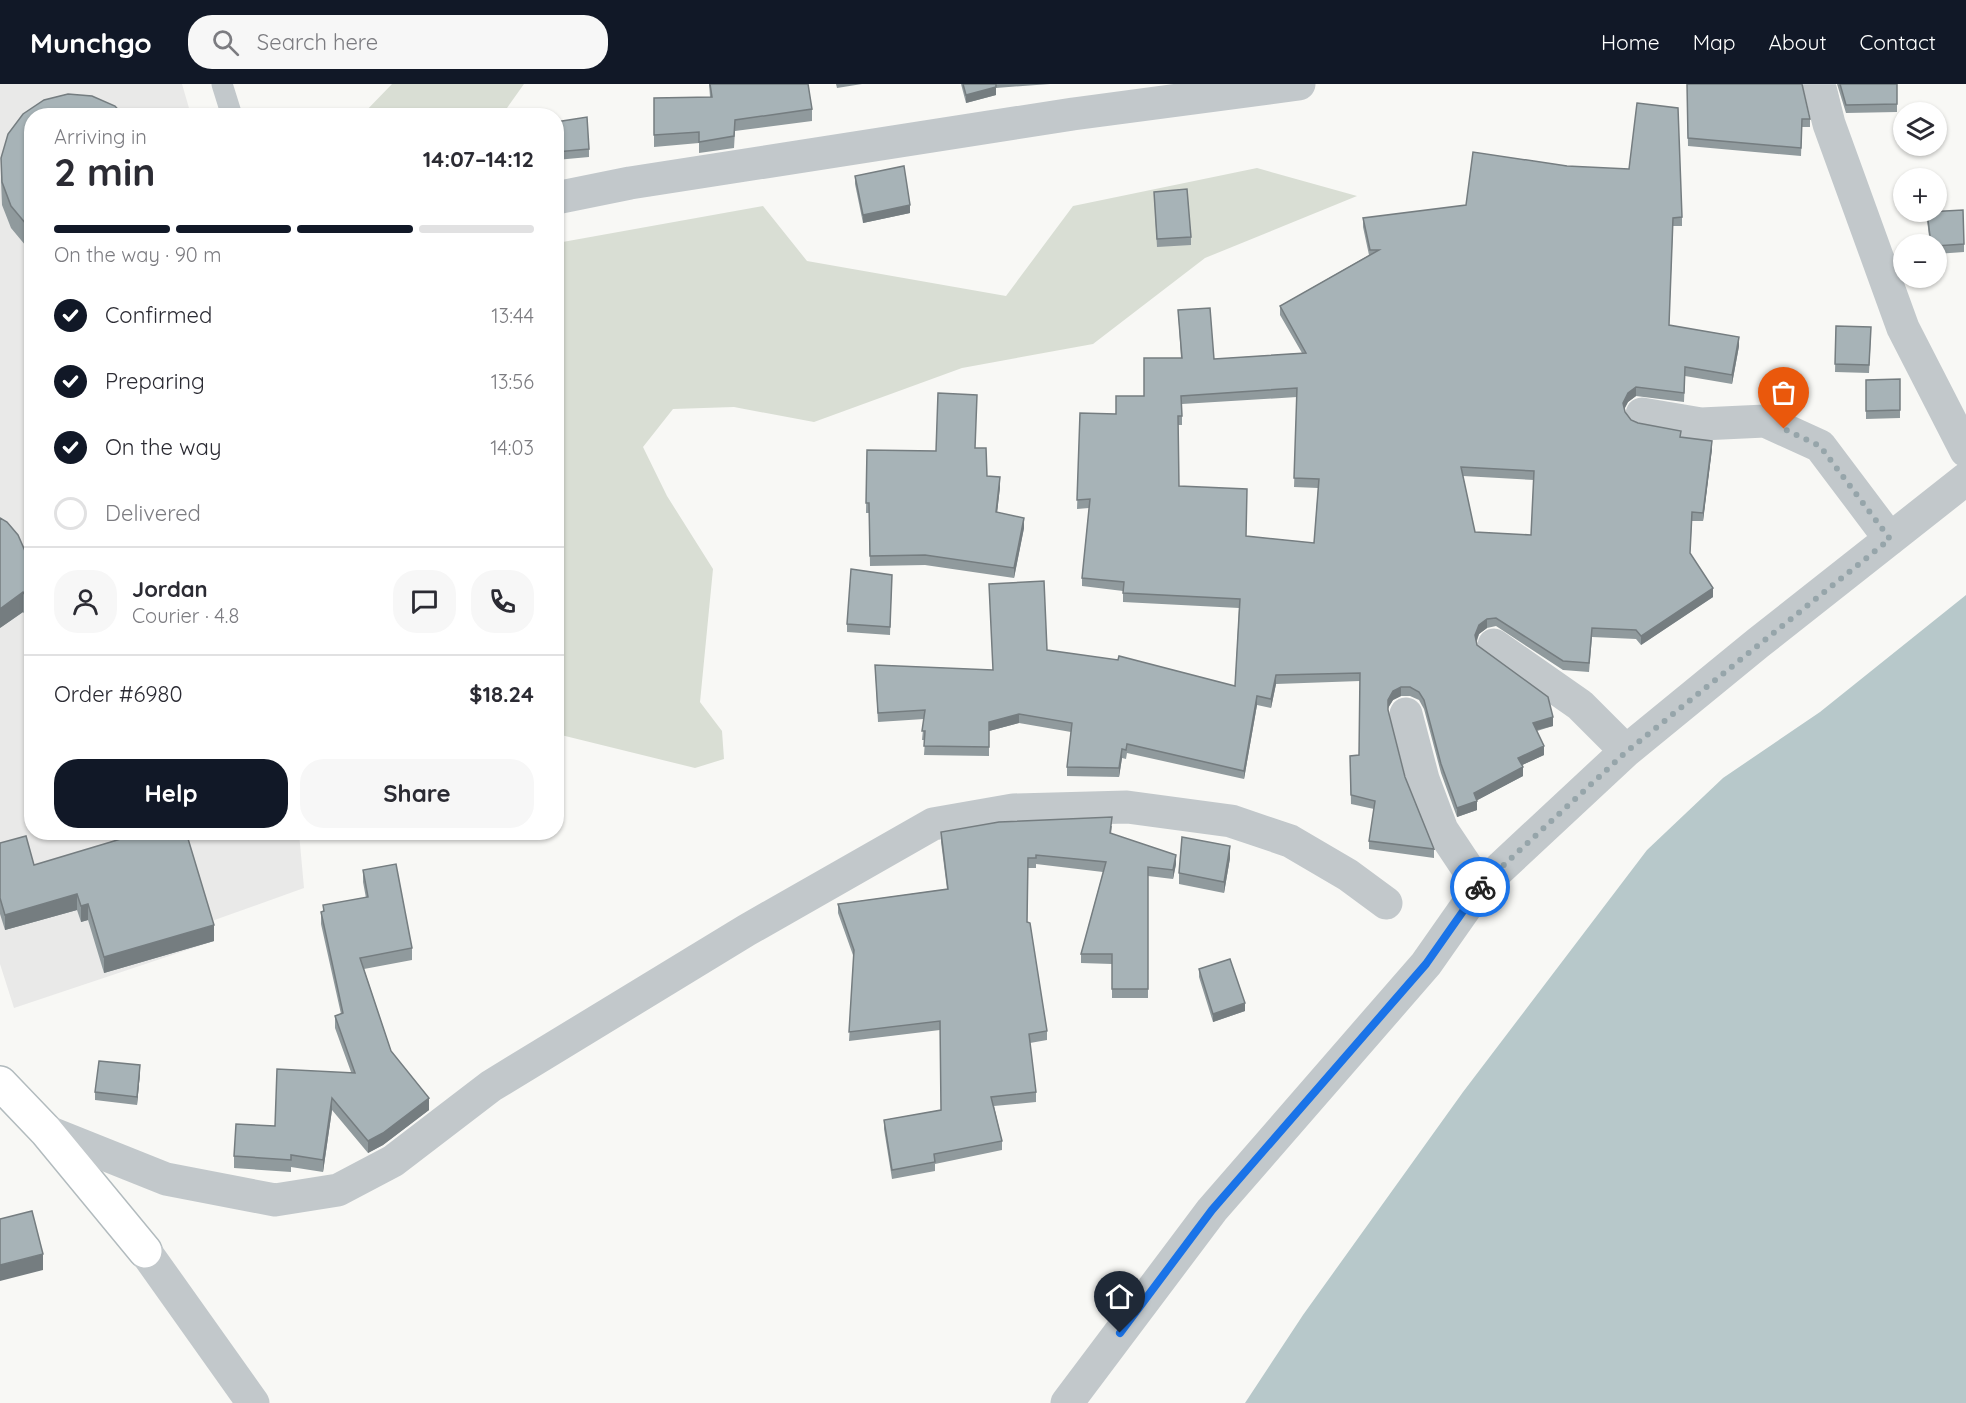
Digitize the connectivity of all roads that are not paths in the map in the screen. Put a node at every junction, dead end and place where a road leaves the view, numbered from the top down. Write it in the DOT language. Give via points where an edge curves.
graph roads {
  1 [pos="222,84"];
  2 [pos="1299,84"];
  3 [pos="1819,84"];
  4 [pos="230,108"];
  5 [pos="564,196"];
  6 [pos="1642,414"];
  7 [pos="1966,451"];
  8 [pos="1966,479"];
  9 [pos="1890,539"];
  10 [pos="1494,645"];
  11 [pos="1406,714"];
  12 [pos="1626,752"];
  13 [pos="1480,887"];
  14 [pos="1386,903"];
  15 [pos="0,1083"];
  16 [pos="46,1131"];
  17 [pos="253,1403"];
  18 [pos="1067,1403"];
  1 -- 4 [label="lane"];
  2 -- 5 [label="street" via="1073,114"];
  3 -- 7 [label="street" via="1829,124 1903,328"];
  6 -- 9 [label="street" via="1701,424 1765,421 1820,446"];
  8 -- 9 [label="street"];
  9 -- 12 [label="street"];
  10 -- 12 [label="street" via="1580,705"];
  11 -- 13 [label="street" via="1423,779 1442,830"];
  12 -- 13 [label="street"];
  13 -- 18 [label="street" via="1426,964 1212,1210"];
  14 -- 16 [label="street" via="1290,841 1231,821 1127,807 1013,810 933,824 747,930 491,1086 393,1161 338,1190 275,1200 166,1179"];
  15 -- 16 [label="street"];
  16 -- 17 [label="street" via="145,1251"];
}
